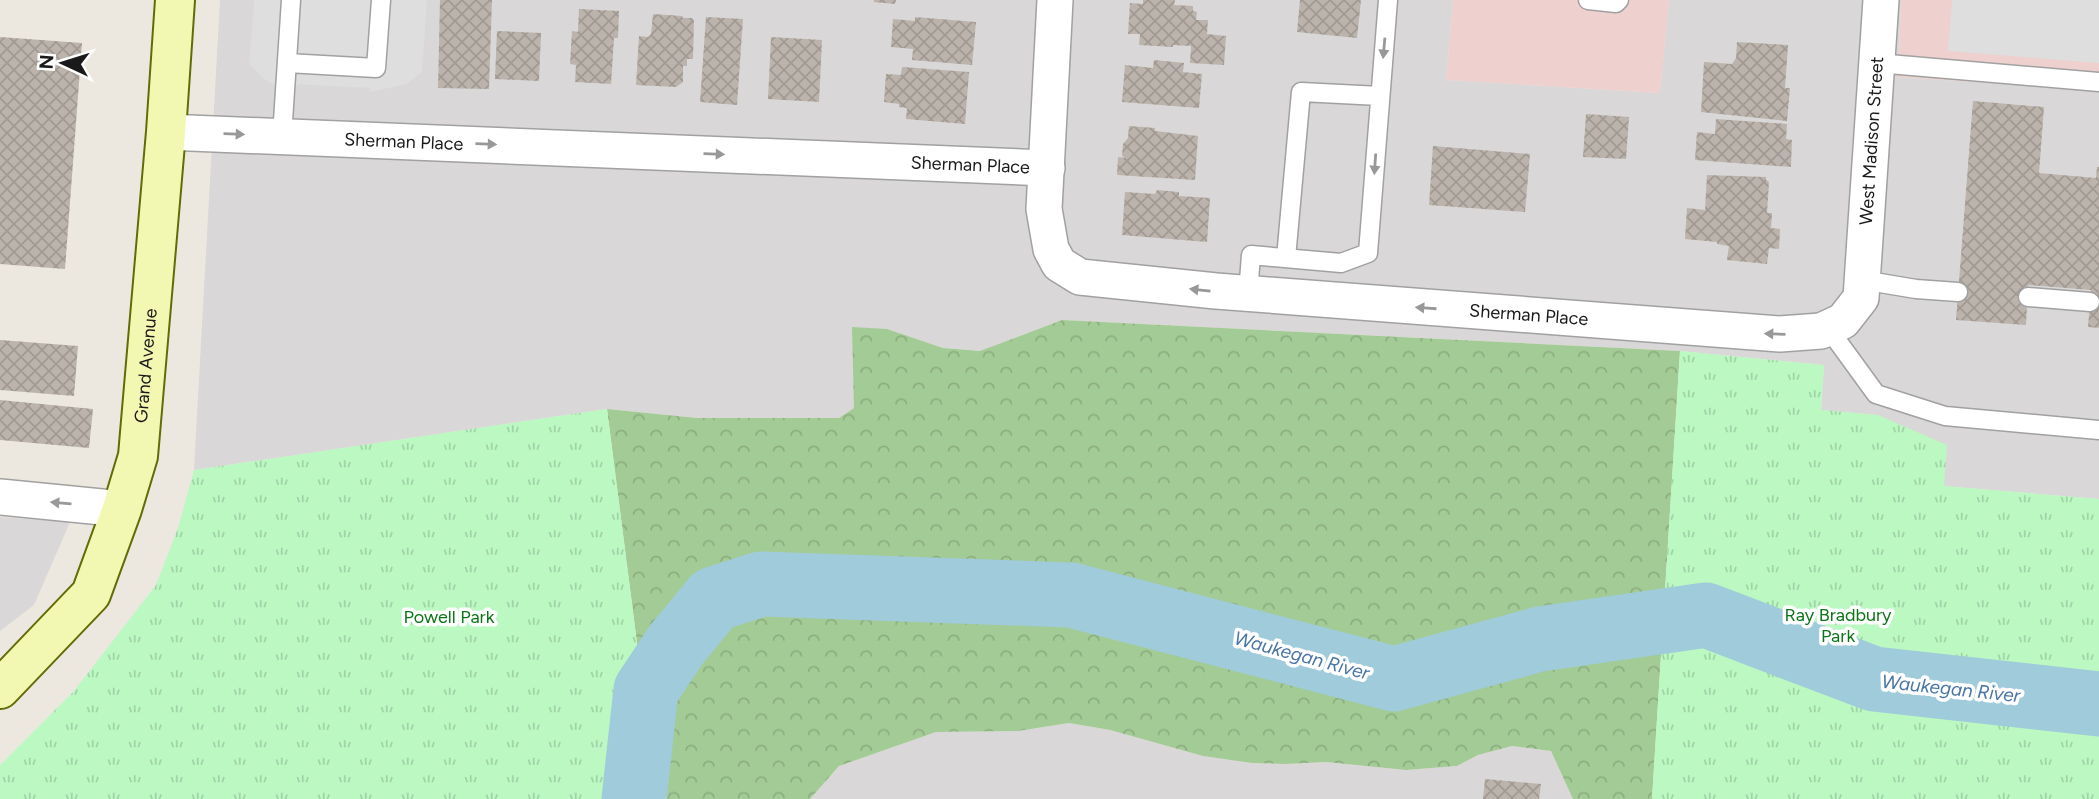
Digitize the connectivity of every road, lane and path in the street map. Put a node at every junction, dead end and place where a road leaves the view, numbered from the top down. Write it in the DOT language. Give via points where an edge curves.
graph roads {
  1 [pos="175,0"];
  2 [pos="291,0"];
  3 [pos="381,0"];
  4 [pos="1055,0"];
  5 [pos="1388,0"];
  6 [pos="1588,0"];
  7 [pos="1619,0"];
  8 [pos="1881,0"];
  9 [pos="287,63"];
  10 [pos="1877,63"];
  11 [pos="2099,82"];
  12 [pos="1380,96"];
  13 [pos="166,132"];
  14 [pos="282,136"];
  15 [pos="1047,168"];
  16 [pos="1286,258"];
  17 [pos="1341,263"];
  18 [pos="1862,280"];
  19 [pos="1958,292"];
  20 [pos="1248,294"];
  21 [pos="2028,297"];
  22 [pos="1338,301"];
  23 [pos="2090,302"];
  24 [pos="1828,328"];
  25 [pos="2099,430"];
  26 [pos="0,497"];
  27 [pos="122,509"];
  28 [pos="0,689"];
  1 -- 13 [label="main road, Grand Avenue"];
  2 -- 9 [label="lane"];
  3 -- 9 [label="lane" via="376,68"];
  4 -- 15 [label="street"];
  5 -- 12 [label="lane, one-way"];
  6 -- 7 [label="lane"];
  8 -- 10 [label="street, West Madison Street"];
  9 -- 14 [label="lane"];
  10 -- 11 [label="lane"];
  10 -- 18 [label="street, West Madison Street"];
  12 -- 16 [label="lane" via="1301,92"];
  12 -- 17 [label="lane, one-way" via="1368,253"];
  13 -- 14 [label="street, Sherman Place, one-way"];
  13 -- 27 [label="main road, Grand Avenue" via="138,456"];
  14 -- 15 [label="street, Sherman Place, one-way"];
  20 -- 15 [label="street, Sherman Place, one-way" via="1080,277 1059,264 1051,249 1044,209"];
  16 -- 17 [label="lane"];
  16 -- 20 [label="lane" via="1251,255"];
  17 -- 22 [label="lane"];
  18 -- 19 [label="lane"];
  18 -- 24 [label="street" via="1861,298 1843,321"];
  20 -- 22 [label="street, Sherman Place"];
  21 -- 23 [label="lane"];
  24 -- 22 [label="street, Sherman Place, one-way" via="1780,334"];
  24 -- 25 [label="lane" via="1877,394 1945,416"];
  27 -- 26 [label="street, one-way"];
  27 -- 28 [label="main road, Grand Avenue" via="91,594"];
}
